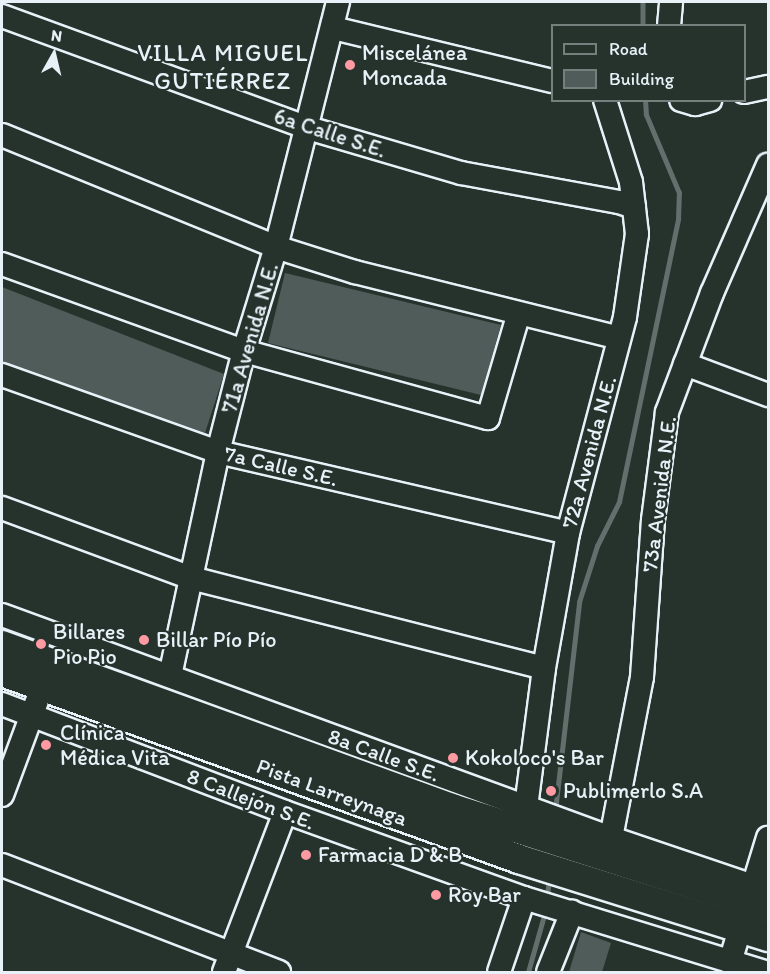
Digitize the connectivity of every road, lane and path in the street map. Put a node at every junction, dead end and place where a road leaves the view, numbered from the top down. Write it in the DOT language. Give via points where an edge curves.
graph roads {
  1 [pos="338,2"];
  2 [pos="671,2"];
  3 [pos="2,16"];
  4 [pos="669,24"];
  5 [pos="333,28"];
  6 [pos="551,81"];
  7 [pos="768,87"];
  8 [pos="746,92"];
  9 [pos="605,102"];
  10 [pos="688,102"];
  11 [pos="702,102"];
  12 [pos="308,128"];
  13 [pos="2,135"];
  14 [pos="768,165"];
  15 [pos="634,207"];
  16 [pos="276,247"];
  17 [pos="2,264"];
  18 [pos="519,313"];
  19 [pos="620,338"];
  20 [pos="244,351"];
  21 [pos="685,364"];
  22 [pos="2,375"];
  23 [pos="768,395"];
  24 [pos="218,452"];
  25 [pos="2,508"];
  26 [pos="568,533"];
  27 [pos="191,578"];
  28 [pos="2,615"];
  29 [pos="2,645"];
  30 [pos="544,668"];
  31 [pos="2,672"];
  32 [pos="48,676"];
  33 [pos="170,676"];
  34 [pos="2,704"];
  35 [pos="32,715"];
  36 [pos="2,795"];
  37 [pos="285,812"];
  38 [pos="548,832"];
  39 [pos="611,838"];
  40 [pos="768,838"];
  41 [pos="2,865"];
  42 [pos="533,901"];
  43 [pos="756,904"];
  44 [pos="567,911"];
  45 [pos="768,937"];
  46 [pos="730,962"];
  47 [pos="227,964"];
  48 [pos="279,972"];
  49 [pos="499,972"];
  50 [pos="548,972"];
  51 [pos="765,972"];
  1 -- 5 [label="street, 71a Avenida N.E."];
  2 -- 4 [label="street"];
  3 -- 12 [label="street, 6a Calle S.E."];
  5 -- 6 [label="street"];
  5 -- 12 [label="street, 71a Avenida N.E."];
  7 -- 8 [label="street"];
  9 -- 15 [label="street, 72a Avenida N.E." via="631,182"];
  10 -- 11 [label="street"];
  12 -- 15 [label="street, 6a Calle S.E." via="461,173"];
  12 -- 16 [label="street, 71a Avenida N.E."];
  13 -- 16 [label="street"];
  14 -- 21 [label="street, 73a Avenida N.E."];
  15 -- 19 [label="street, 72a Avenida N.E." via="637,234"];
  16 -- 18 [label="street" via="356,272"];
  16 -- 20 [label="street, 71a Avenida N.E."];
  17 -- 20 [label="street"];
  18 -- 19 [label="street"];
  18 -- 20 [label="street" via="488,418"];
  19 -- 26 [label="street, 72a Avenida N.E."];
  20 -- 24 [label="street, 71a Avenida N.E."];
  21 -- 23 [label="street"];
  21 -- 39 [label="street, 73a Avenida N.E." via="667,412 652,520 642,677"];
  22 -- 24 [label="street, 7a Calle S.E."];
  24 -- 26 [label="street, 7a Calle S.E."];
  24 -- 27 [label="street, 71a Avenida N.E."];
  25 -- 27 [label="street"];
  26 -- 30 [label="street, 72a Avenida N.E."];
  27 -- 30 [label="street"];
  27 -- 33 [label="street, 71a Avenida N.E."];
  28 -- 33 [label="street, 8a Calle S.E."];
  29 -- 32 [label="main road, Pista Larreynaga"];
  30 -- 38 [label="street, 72a Avenida N.E."];
  31 -- 32 [label="main road, Pista Larreynaga"];
  32 -- 35 [label="street"];
  32 -- 38 [label="main road, Pista Larreynaga"];
  33 -- 38 [label="street, 8a Calle S.E."];
  34 -- 35 [label="street, 8 Callejón S.E."];
  35 -- 36 [label="street"];
  35 -- 37 [label="street, 8 Callejón S.E."];
  37 -- 42 [label="street, 8 Callejón S.E."];
  37 -- 47 [label="street"];
  38 -- 39 [label="street, 8a Calle S.E."];
  38 -- 43 [label="main road, Pista Larreynaga"];
  38 -- 43 [label="main road, Pista Larreynaga" via="562,874"];
  39 -- 43 [label="street, 8a Calle S.E."];
  40 -- 43 [label="street"];
  41 -- 47 [label="street"];
  42 -- 44 [label="street, 8 Callejón S.E."];
  42 -- 49 [label="street"];
  43 -- 45 [label="main road, Pista Larreynaga"];
  43 -- 46 [label="street"];
  44 -- 46 [label="street"];
  44 -- 50 [label="street"];
  46 -- 51 [label="street"];
  47 -- 48 [label="street"];
}
